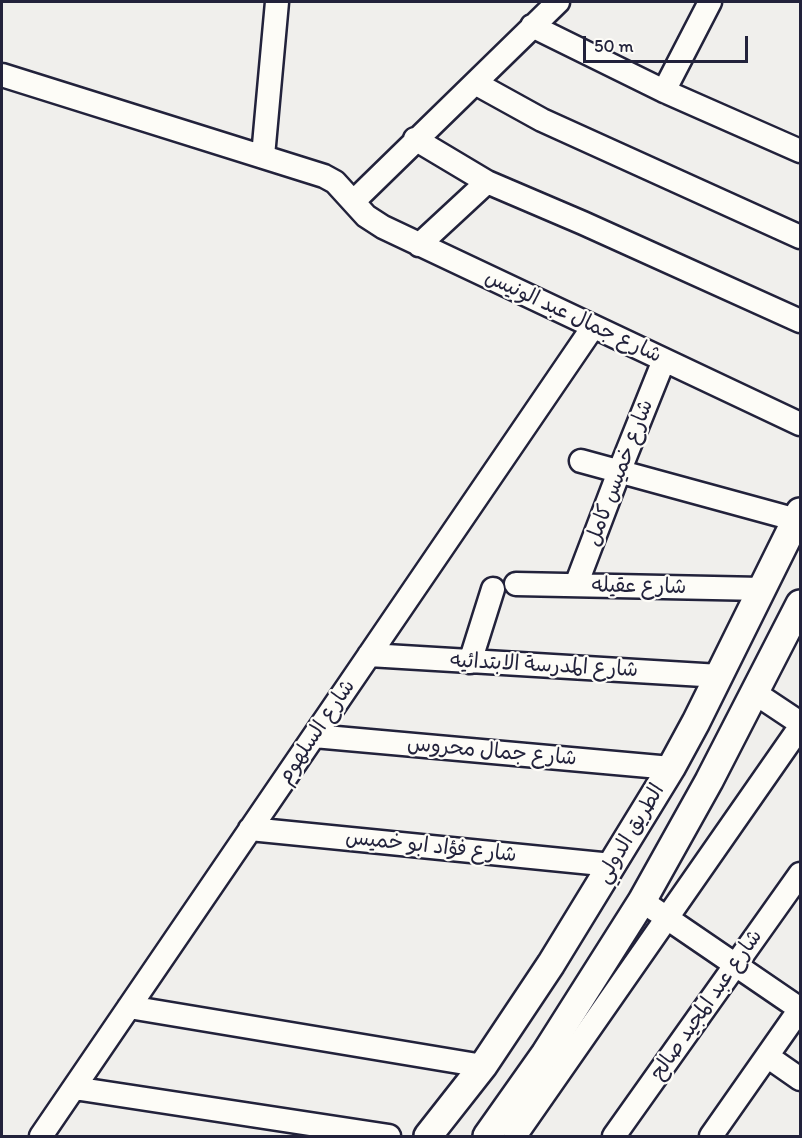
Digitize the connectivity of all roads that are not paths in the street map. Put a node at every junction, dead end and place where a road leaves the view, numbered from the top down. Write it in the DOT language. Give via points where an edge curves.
graph roads {
  1 [pos="277,2"];
  2 [pos="558,2"];
  3 [pos="710,2"];
  4 [pos="532,26"];
  5 [pos="2,75"];
  6 [pos="475,83"];
  7 [pos="664,91"];
  8 [pos="414,139"];
  9 [pos="801,151"];
  10 [pos="263,156"];
  11 [pos="487,182"];
  12 [pos="354,201"];
  13 [pos="801,237"];
  14 [pos="420,245"];
  15 [pos="801,321"];
  16 [pos="593,327"];
  17 [pos="664,360"];
  18 [pos="801,424"];
  19 [pos="581,461"];
  20 [pos="619,472"];
  21 [pos="799,516"];
  22 [pos="516,584"];
  23 [pos="576,585"];
  24 [pos="493,589"];
  25 [pos="762,589"];
  26 [pos="801,604"];
  27 [pos="369,655"];
  28 [pos="470,662"];
  29 [pos="720,676"];
  30 [pos="755,693"];
  31 [pos="801,725"];
  32 [pos="314,736"];
  33 [pos="671,768"];
  34 [pos="250,829"];
  35 [pos="609,872"];
  36 [pos="801,874"];
  37 [pos="642,901"];
  38 [pos="588,906"];
  39 [pos="667,918"];
  40 [pos="625,928"];
  41 [pos="735,965"];
  42 [pos="129,1007"];
  43 [pos="800,1009"];
  44 [pos="767,1056"];
  45 [pos="483,1066"];
  46 [pos="801,1079"];
  47 [pos="74,1088"];
  48 [pos="511,1131"];
  49 [pos="41,1137"];
  50 [pos="389,1137"];
  51 [pos="428,1137"];
  52 [pos="614,1137"];
  53 [pos="711,1137"];
  1 -- 10 [label="street"];
  2 -- 4 [label="street"];
  3 -- 7 [label="street"];
  4 -- 6 [label="street"];
  4 -- 7 [label="street"];
  5 -- 10 [label="street, شارع جمال عبد الونيس"];
  6 -- 8 [label="street"];
  6 -- 13 [label="street" via="562,130"];
  7 -- 9 [label="street"];
  8 -- 11 [label="street"];
  8 -- 12 [label="street"];
  10 -- 12 [label="street, شارع جمال عبد الونيس" via="324,176"];
  11 -- 14 [label="street"];
  11 -- 15 [label="street"];
  12 -- 14 [label="street, شارع جمال عبد الونيس" via="374,222"];
  14 -- 16 [label="street, شارع جمال عبد الونيس"];
  16 -- 17 [label="street, شارع جمال عبد الونيس"];
  16 -- 27 [label="street, شارع السلهوم"];
  17 -- 18 [label="street, شارع جمال عبد الونيس"];
  17 -- 20 [label="street, شارع خميس كامل"];
  19 -- 20 [label="street"];
  20 -- 21 [label="street"];
  20 -- 23 [label="street, شارع خميس كامل"];
  21 -- 25 [label="street, الطريق الدولي"];
  22 -- 23 [label="street, شارع عقيله"];
  23 -- 25 [label="street, شارع عقيله"];
  24 -- 28 [label="street"];
  25 -- 29 [label="street, الطريق الدولي"];
  26 -- 30 [label="street, الطريق الدولي"];
  27 -- 28 [label="street, شارع المدرسة الابتدائيه"];
  27 -- 32 [label="street, شارع السلهوم"];
  28 -- 29 [label="street, شارع المدرسة الابتدائيه"];
  29 -- 33 [label="street, الطريق الدولي"];
  30 -- 31 [label="street"];
  30 -- 37 [label="street, الطريق الدولي"];
  31 -- 39 [label="street"];
  32 -- 33 [label="street, شارع جمال محروس"];
  32 -- 34 [label="street, شارع السلهوم"];
  33 -- 35 [label="street, الطريق الدولي"];
  34 -- 35 [label="street, شارع فؤاد ابو خميس"];
  34 -- 42 [label="street, شارع السلهوم"];
  35 -- 37 [label="street"];
  35 -- 38 [label="street, الطريق الدولي"];
  36 -- 41 [label="street, شارع عبد المجيد صالح"];
  37 -- 39 [label="street"];
  37 -- 40 [label="street, الطريق الدولي"];
  38 -- 40 [label="street" via="603,922"];
  38 -- 45 [label="street, الطريق الدولي"];
  39 -- 41 [label="street"];
  39 -- 48 [label="street"];
  40 -- 48 [label="street, الطريق الدولي" via="545,1054"];
  41 -- 43 [label="street"];
  41 -- 52 [label="street, شارع عبد المجيد صالح"];
  42 -- 45 [label="street"];
  42 -- 47 [label="street, شارع السلهوم"];
  43 -- 44 [label="street"];
  44 -- 46 [label="street"];
  44 -- 53 [label="street"];
  45 -- 51 [label="street, الطريق الدولي"];
  47 -- 49 [label="street, شارع السلهوم"];
  47 -- 50 [label="street"];
}
